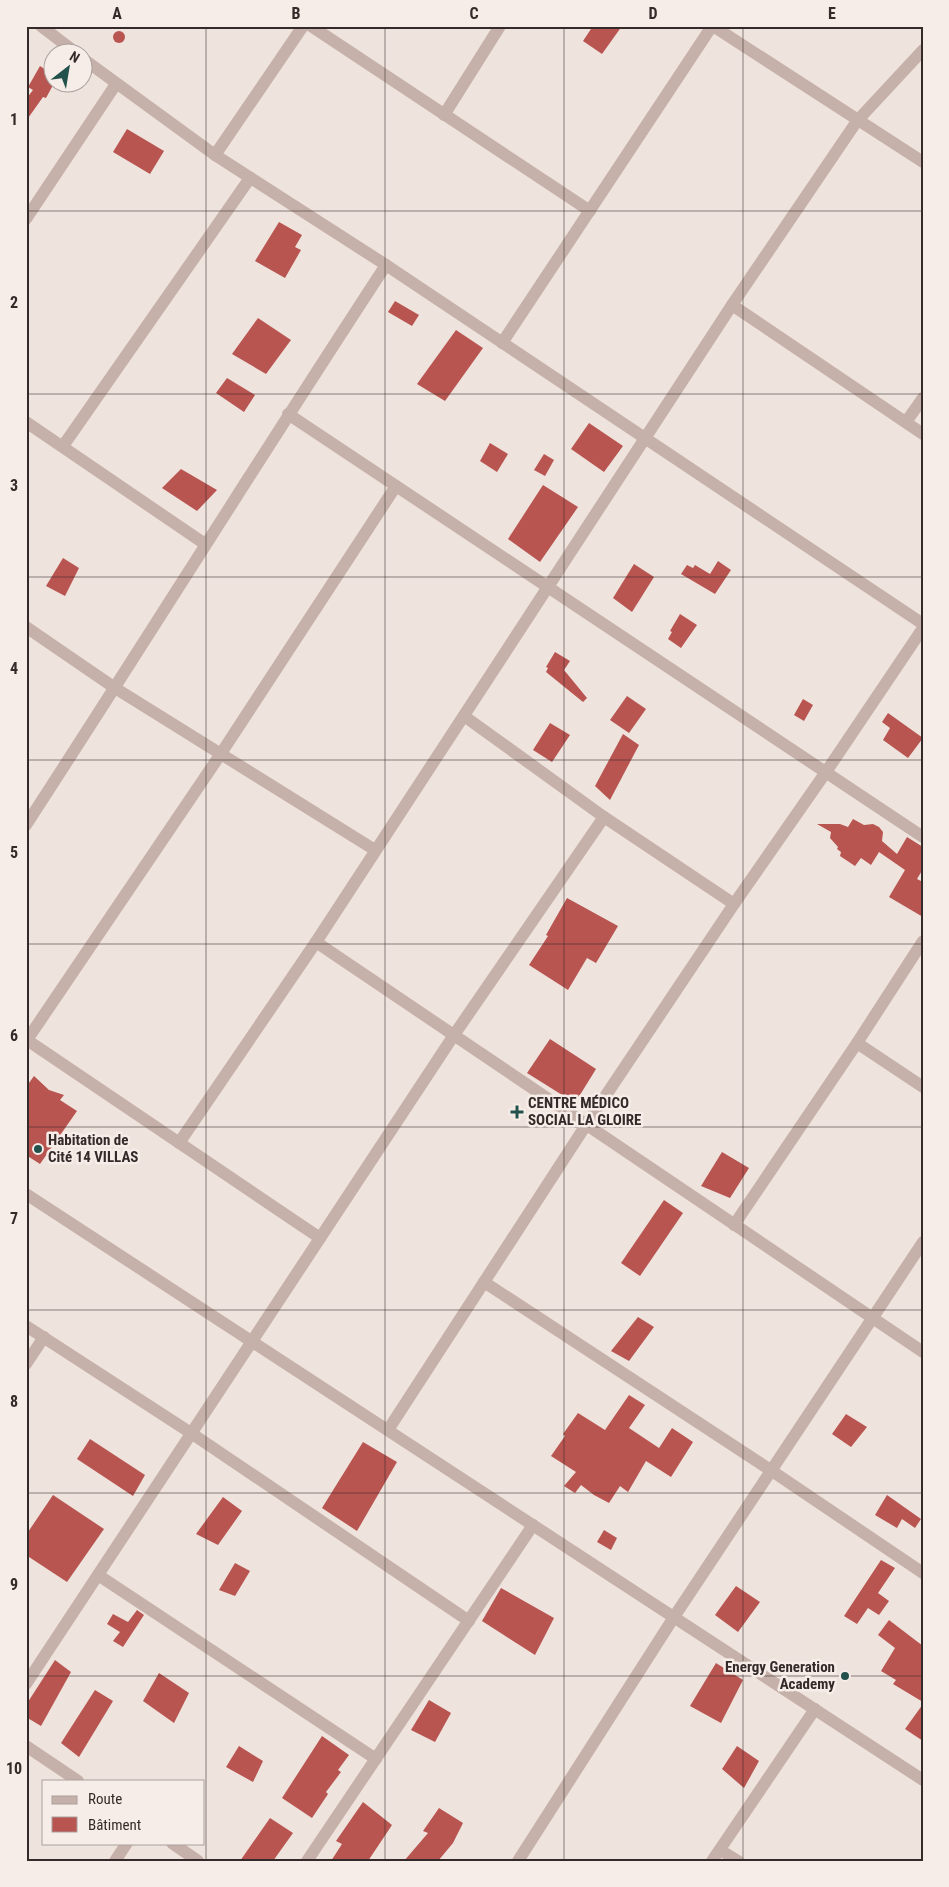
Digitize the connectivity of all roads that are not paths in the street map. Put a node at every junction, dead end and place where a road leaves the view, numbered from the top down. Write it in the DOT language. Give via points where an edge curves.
graph roads {
  1 [pos="41,26"];
  2 [pos="303,26"];
  3 [pos="311,26"];
  4 [pos="500,26"];
  5 [pos="713,26"];
  6 [pos="62,42"];
  7 [pos="923,50"];
  8 [pos="92,66"];
  9 [pos="116,84"];
  10 [pos="444,115"];
  11 [pos="858,120"];
  12 [pos="215,155"];
  13 [pos="923,162"];
  14 [pos="250,178"];
  15 [pos="590,211"];
  16 [pos="26,218"];
  17 [pos="386,265"];
  18 [pos="732,305"];
  19 [pos="502,343"];
  20 [pos="923,398"];
  21 [pos="288,414"];
  22 [pos="26,422"];
  23 [pos="906,422"];
  24 [pos="923,434"];
  25 [pos="645,438"];
  26 [pos="63,446"];
  27 [pos="396,486"];
  28 [pos="205,544"];
  29 [pos="547,586"];
  30 [pos="923,624"];
  31 [pos="26,628"];
  32 [pos="923,628"];
  33 [pos="115,688"];
  34 [pos="464,716"];
  35 [pos="220,755"];
  36 [pos="826,772"];
  37 [pos="604,817"];
  38 [pos="26,825"];
  39 [pos="923,836"];
  40 [pos="375,850"];
  41 [pos="734,904"];
  42 [pos="923,941"];
  43 [pos="316,942"];
  44 [pos="454,1035"];
  45 [pos="26,1039"];
  46 [pos="857,1043"];
  47 [pos="923,1087"];
  48 [pos="586,1125"];
  49 [pos="179,1143"];
  50 [pos="26,1194"];
  51 [pos="734,1224"];
  52 [pos="320,1238"];
  53 [pos="923,1242"];
  54 [pos="484,1282"];
  55 [pos="873,1319"];
  56 [pos="26,1326"];
  57 [pos="44,1337"];
  58 [pos="252,1341"];
  59 [pos="923,1352"];
  60 [pos="26,1364"];
  61 [pos="388,1430"];
  62 [pos="191,1434"];
  63 [pos="772,1471"];
  64 [pos="533,1525"];
  65 [pos="923,1574"];
  66 [pos="98,1575"];
  67 [pos="674,1617"];
  68 [pos="469,1621"];
  69 [pos="26,1684"];
  70 [pos="815,1709"];
  71 [pos="26,1746"];
  72 [pos="376,1759"];
  73 [pos="77,1780"];
  74 [pos="923,1780"];
  75 [pos="126,1844"];
  76 [pos="173,1844"];
  77 [pos="720,1850"];
  78 [pos="115,1861"];
  79 [pos="198,1861"];
  80 [pos="307,1861"];
  81 [pos="518,1861"];
  82 [pos="712,1861"];
  83 [pos="738,1861"];
  1 -- 6 [label="street"];
  2 -- 12 [label="street"];
  3 -- 10 [label="street"];
  4 -- 10 [label="street"];
  5 -- 11 [label="street"];
  5 -- 15 [label="street"];
  7 -- 11 [label="street"];
  8 -- 9 [label="street"];
  9 -- 12 [label="street"];
  9 -- 16 [label="street"];
  10 -- 15 [label="street"];
  11 -- 13 [label="street"];
  11 -- 18 [label="street"];
  12 -- 14 [label="street"];
  14 -- 17 [label="street"];
  14 -- 26 [label="street"];
  15 -- 19 [label="street"];
  17 -- 19 [label="street"];
  17 -- 21 [label="street"];
  18 -- 23 [label="street"];
  18 -- 25 [label="street"];
  19 -- 25 [label="street"];
  20 -- 23 [label="street"];
  21 -- 27 [label="street"];
  21 -- 28 [label="street"];
  22 -- 26 [label="street"];
  23 -- 24 [label="street"];
  25 -- 29 [label="street"];
  25 -- 30 [label="street"];
  26 -- 28 [label="street"];
  27 -- 29 [label="street"];
  27 -- 35 [label="street"];
  28 -- 33 [label="street"];
  29 -- 34 [label="street"];
  29 -- 36 [label="street"];
  31 -- 33 [label="street"];
  32 -- 36 [label="street"];
  33 -- 35 [label="street"];
  33 -- 38 [label="street"];
  34 -- 37 [label="street"];
  34 -- 40 [label="street"];
  35 -- 40 [label="street"];
  35 -- 45 [label="street"];
  36 -- 39 [label="street"];
  36 -- 41 [label="street"];
  37 -- 41 [label="street"];
  37 -- 44 [label="street"];
  40 -- 43 [label="street"];
  41 -- 48 [label="street"];
  42 -- 46 [label="street"];
  43 -- 44 [label="street"];
  43 -- 49 [label="street"];
  44 -- 48 [label="street"];
  44 -- 52 [label="street"];
  45 -- 49 [label="street"];
  46 -- 47 [label="street"];
  46 -- 51 [label="street"];
  48 -- 51 [label="street"];
  48 -- 54 [label="street"];
  49 -- 52 [label="street"];
  50 -- 58 [label="street"];
  51 -- 55 [label="street"];
  52 -- 58 [label="street"];
  53 -- 55 [label="street"];
  54 -- 61 [label="street"];
  54 -- 63 [label="street"];
  55 -- 59 [label="street"];
  55 -- 63 [label="street"];
  56 -- 57 [label="street"];
  57 -- 60 [label="street"];
  57 -- 62 [label="street"];
  58 -- 61 [label="street"];
  58 -- 62 [label="street"];
  61 -- 64 [label="street"];
  62 -- 66 [label="street"];
  62 -- 68 [label="street"];
  63 -- 65 [label="street"];
  63 -- 67 [label="street"];
  64 -- 67 [label="street"];
  64 -- 68 [label="street"];
  66 -- 69 [label="street"];
  66 -- 72 [label="street"];
  67 -- 70 [label="street"];
  67 -- 81 [label="street"];
  68 -- 72 [label="street"];
  70 -- 74 [label="street"];
  70 -- 77 [label="street"];
  71 -- 73 [label="street"];
  72 -- 80 [label="street"];
  75 -- 78 [label="street"];
  76 -- 79 [label="street"];
  77 -- 82 [label="street"];
  77 -- 83 [label="street"];
}
